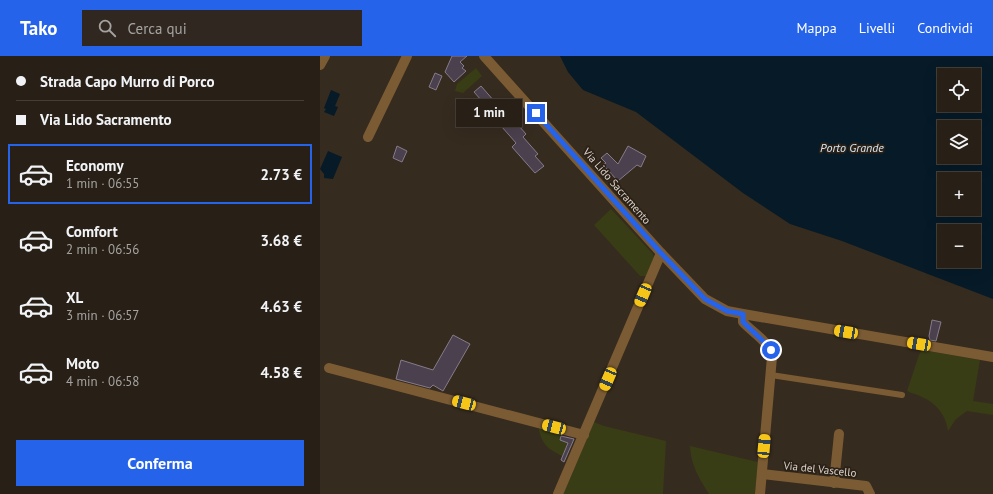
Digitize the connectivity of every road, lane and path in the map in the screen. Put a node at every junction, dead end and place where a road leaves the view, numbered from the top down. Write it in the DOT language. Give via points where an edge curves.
graph roads {
  1 [pos="324,56"];
  2 [pos="407,56"];
  3 [pos="484,56"];
  4 [pos="320,65"];
  5 [pos="368,138"];
  6 [pos="661,253"];
  7 [pos="743,314"];
  8 [pos="993,357"];
  9 [pos="329,368"];
  10 [pos="771,375"];
  11 [pos="902,395"];
  12 [pos="839,434"];
  13 [pos="584,435"];
  14 [pos="762,474"];
  15 [pos="834,483"];
  16 [pos="558,494"];
  17 [pos="760,494"];
  18 [pos="870,494"];
  1 -- 4 [label="street"];
  2 -- 5 [label="street"];
  3 -- 6 [label="street, Via Lido Sacramento"];
  6 -- 7 [label="street, Via Lido Sacramento" via="705,299 727,311"];
  6 -- 13 [label="street"];
  7 -- 8 [label="street, Via Lido Sacramento"];
  7 -- 10 [label="street" via="743,322 771,350"];
  9 -- 13 [label="street"];
  10 -- 11 [label="lane"];
  10 -- 14 [label="street"];
  12 -- 15 [label="street"];
  13 -- 16 [label="street"];
  14 -- 15 [label="street, Via del Vascello"];
  14 -- 17 [label="street"];
  15 -- 18 [label="street, Via del Vascello" via="866,486"];
}
